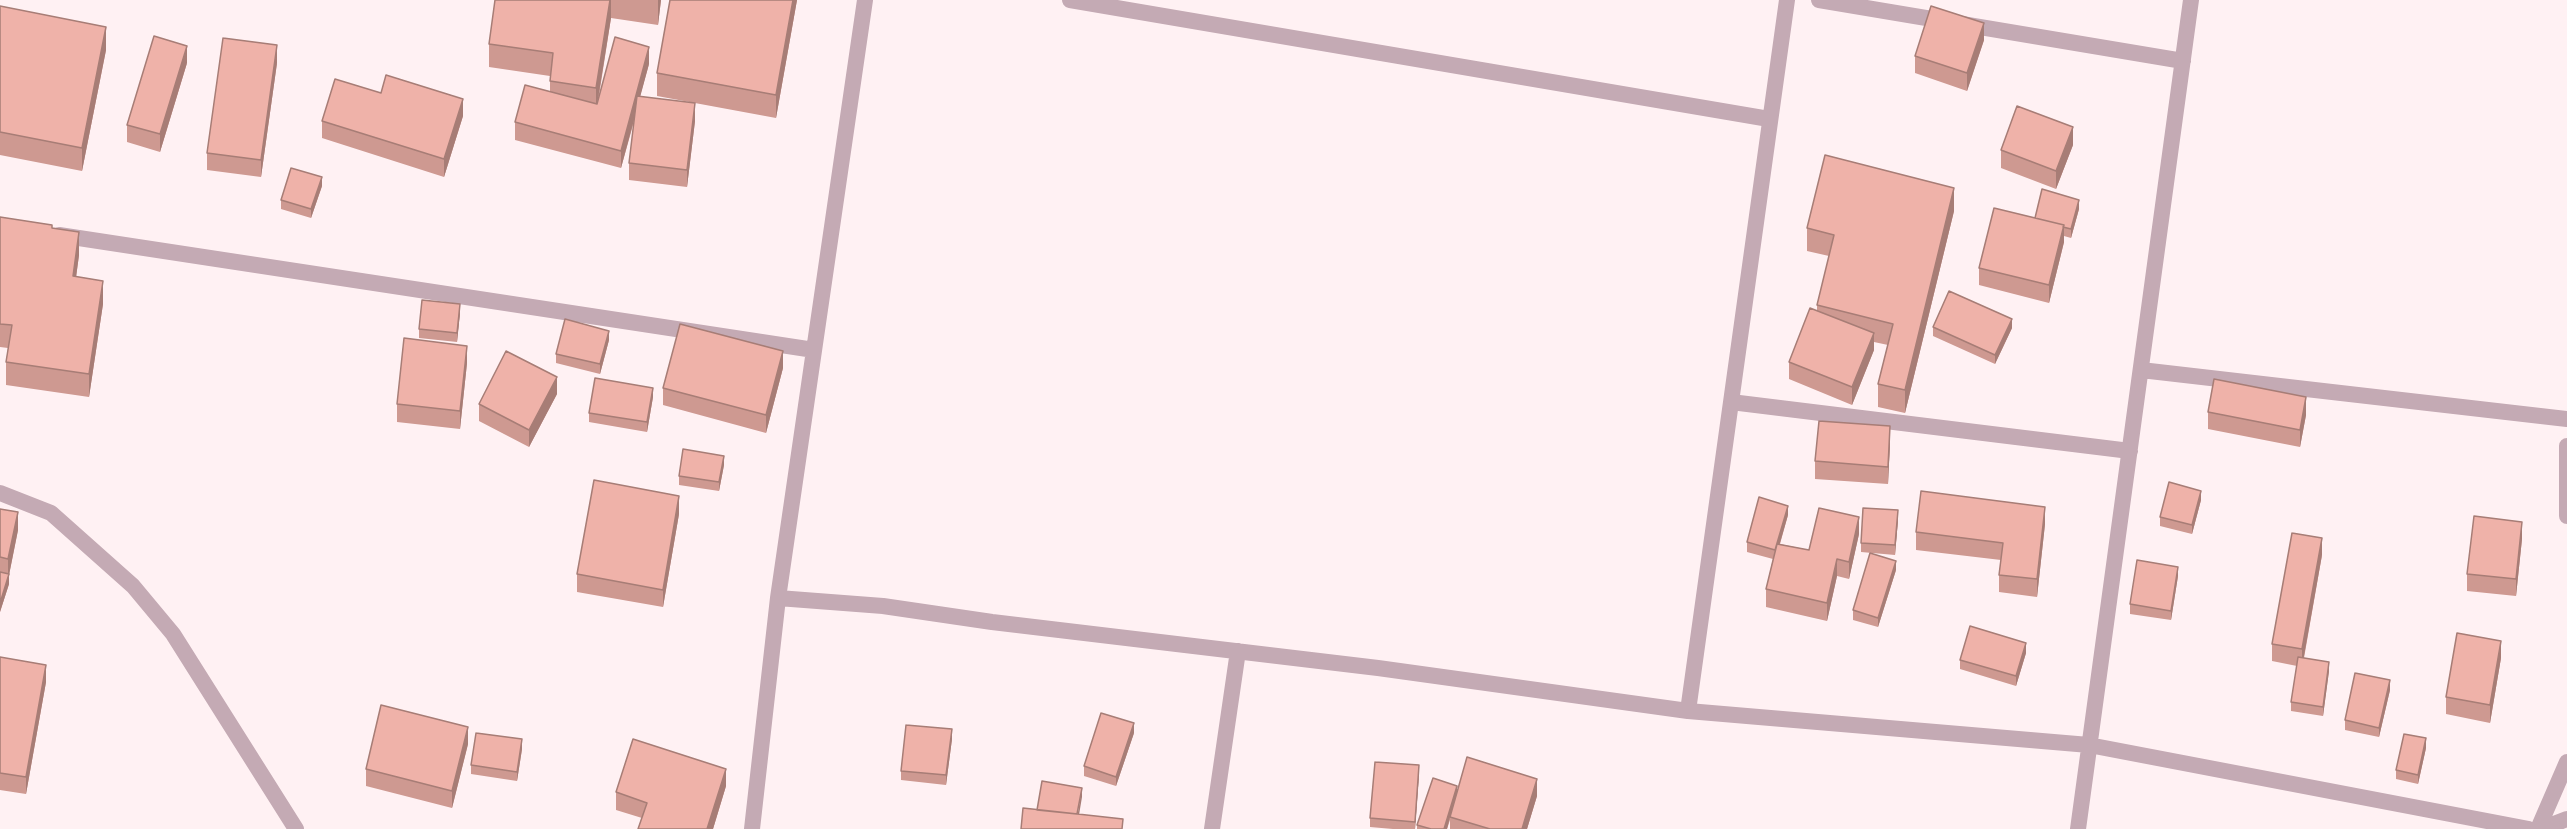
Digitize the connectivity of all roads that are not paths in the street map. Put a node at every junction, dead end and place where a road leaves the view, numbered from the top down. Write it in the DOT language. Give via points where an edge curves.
graph roads {
  1 [pos="865,0"];
  2 [pos="1070,0"];
  3 [pos="1787,0"];
  4 [pos="1819,0"];
  5 [pos="2191,0"];
  6 [pos="2183,61"];
  7 [pos="1769,119"];
  8 [pos="47,233"];
  9 [pos="814,350"];
  10 [pos="2141,370"];
  11 [pos="1731,402"];
  12 [pos="2567,419"];
  13 [pos="2567,446"];
  14 [pos="2130,451"];
  15 [pos="0,493"];
  16 [pos="2567,516"];
  17 [pos="778,598"];
  18 [pos="1238,651"];
  19 [pos="1688,711"];
  20 [pos="2089,745"];
  21 [pos="2567,762"];
  22 [pos="2567,819"];
  23 [pos="296,829"];
  24 [pos="752,829"];
  25 [pos="1212,829"];
  26 [pos="2078,829"];
  27 [pos="2529,829"];
  28 [pos="2540,829"];
  1 -- 9 [label="street"];
  2 -- 7 [label="street"];
  3 -- 7 [label="street"];
  4 -- 6 [label="street"];
  5 -- 6 [label="street"];
  6 -- 10 [label="street"];
  7 -- 11 [label="street"];
  8 -- 9 [label="street"];
  9 -- 17 [label="street"];
  10 -- 12 [label="street"];
  10 -- 14 [label="street"];
  11 -- 14 [label="street"];
  11 -- 19 [label="street"];
  13 -- 16 [label="street"];
  14 -- 20 [label="street"];
  15 -- 23 [label="street" via="51,513 133,586 173,634"];
  17 -- 18 [label="street" via="883,606"];
  17 -- 24 [label="street"];
  18 -- 19 [label="street"];
  18 -- 25 [label="street"];
  19 -- 20 [label="street"];
  20 -- 26 [label="street"];
  20 -- 27 [label="street"];
  21 -- 28 [label="street"];
  22 -- 28 [label="street"];
}
